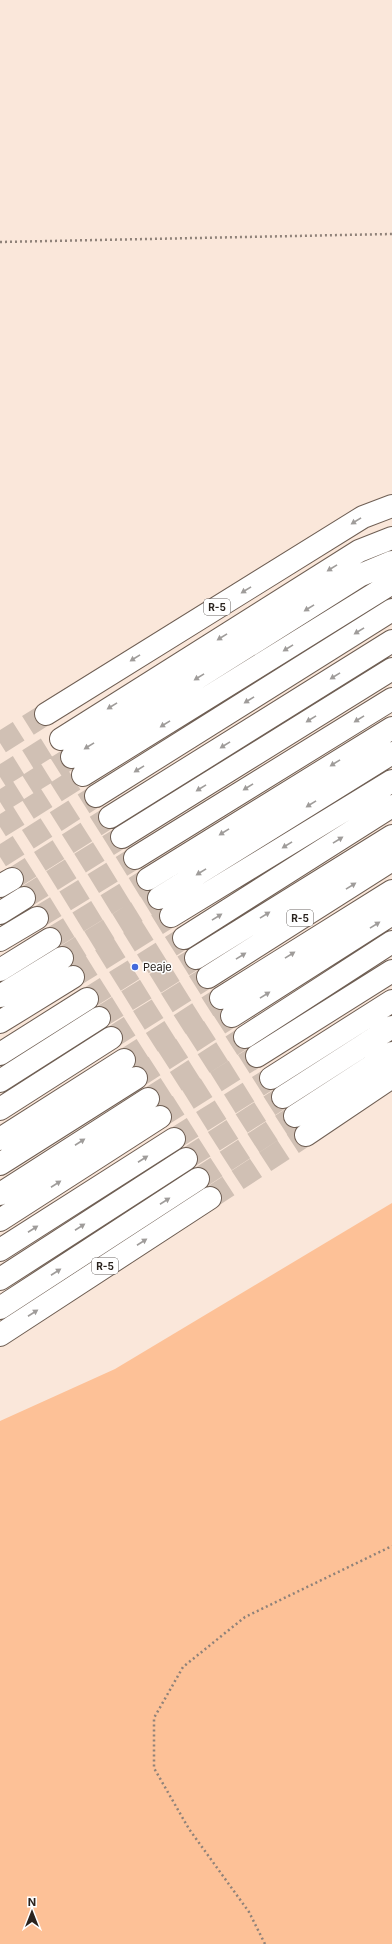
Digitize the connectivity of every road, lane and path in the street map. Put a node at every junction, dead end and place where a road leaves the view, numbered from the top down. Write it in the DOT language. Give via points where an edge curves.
graph roads {
  1 [pos="392,234"];
  2 [pos="0,242"];
  3 [pos="392,506"];
  4 [pos="392,538"];
  5 [pos="392,562"];
  6 [pos="392,583"];
  7 [pos="392,610"];
  8 [pos="392,641"];
  9 [pos="392,669"];
  10 [pos="392,699"];
  11 [pos="46,714"];
  12 [pos="392,728"];
  13 [pos="61,739"];
  14 [pos="392,754"];
  15 [pos="392,780"];
  16 [pos="96,796"];
  17 [pos="392,806"];
  18 [pos="110,817"];
  19 [pos="392,836"];
  20 [pos="122,837"];
  21 [pos="134,858"];
  22 [pos="392,860"];
  23 [pos="148,879"];
  24 [pos="392,891"];
  25 [pos="24,898"];
  26 [pos="159,898"];
  27 [pos="0,913"];
  28 [pos="392,914"];
  29 [pos="171,916"];
  30 [pos="37,918"];
  31 [pos="184,938"];
  32 [pos="50,939"];
  33 [pos="0,940"];
  34 [pos="392,942"];
  35 [pos="62,958"];
  36 [pos="196,958"];
  37 [pos="0,970"];
  38 [pos="392,970"];
  39 [pos="73,976"];
  40 [pos="208,976"];
  41 [pos="0,996"];
  42 [pos="87,999"];
  43 [pos="392,1001"];
  44 [pos="99,1018"];
  45 [pos="0,1022"];
  46 [pos="392,1027"];
  47 [pos="245,1037"];
  48 [pos="111,1038"];
  49 [pos="392,1053"];
  50 [pos="0,1054"];
  51 [pos="257,1056"];
  52 [pos="392,1077"];
  53 [pos="271,1078"];
  54 [pos="0,1081"];
  55 [pos="282,1097"];
  56 [pos="148,1099"];
  57 [pos="0,1109"];
  58 [pos="160,1118"];
  59 [pos="0,1139"];
  60 [pos="174,1139"];
  61 [pos="186,1159"];
  62 [pos="0,1164"];
  63 [pos="198,1179"];
  64 [pos="0,1194"];
  65 [pos="210,1198"];
  66 [pos="0,1220"];
  67 [pos="0,1250"];
  68 [pos="0,1278"];
  69 [pos="0,1308"];
  70 [pos="0,1335"];
  71 [pos="392,1546"];
  72 [pos="265,1944"];
  1 -- 2 [label="path"];
  3 -- 11 [label="highway, R-5, one-way" via="363,517"];
  4 -- 13 [label="highway, R-5, one-way" via="359,551"];
  5 -- 6 [label="highway" via="361,575 78,766"];
  7 -- 16 [label="highway, one-way"];
  8 -- 18 [label="highway, one-way"];
  9 -- 20 [label="highway, one-way"];
  10 -- 21 [label="highway, one-way"];
  12 -- 23 [label="highway, one-way"];
  14 -- 26 [label="highway, one-way"];
  15 -- 29 [label="highway, one-way"];
  31 -- 17 [label="highway, one-way"];
  36 -- 19 [label="highway, R-5, one-way"];
  40 -- 22 [label="highway, R-5, one-way"];
  24 -- 28 [label="highway, R-5" via="227,1007"];
  25 -- 27 [label="highway"];
  30 -- 33 [label="highway"];
  32 -- 37 [label="highway"];
  34 -- 47 [label="highway"];
  35 -- 41 [label="highway"];
  38 -- 51 [label="highway"];
  39 -- 45 [label="highway"];
  42 -- 50 [label="highway"];
  43 -- 53 [label="highway"];
  44 -- 54 [label="highway"];
  46 -- 55 [label="highway"];
  48 -- 57 [label="highway"];
  49 -- 52 [label="highway" via="300,1126"];
  64 -- 56 [label="highway, one-way"];
  66 -- 58 [label="highway, one-way"];
  59 -- 62 [label="highway" via="130,1069"];
  67 -- 60 [label="highway, one-way"];
  68 -- 61 [label="highway, one-way"];
  69 -- 63 [label="highway, R-5, one-way"];
  70 -- 65 [label="highway, R-5, one-way"];
  71 -- 72 [label="path" via="245,1617 183,1667 154,1718 154,1768 189,1829 249,1912"];
}
